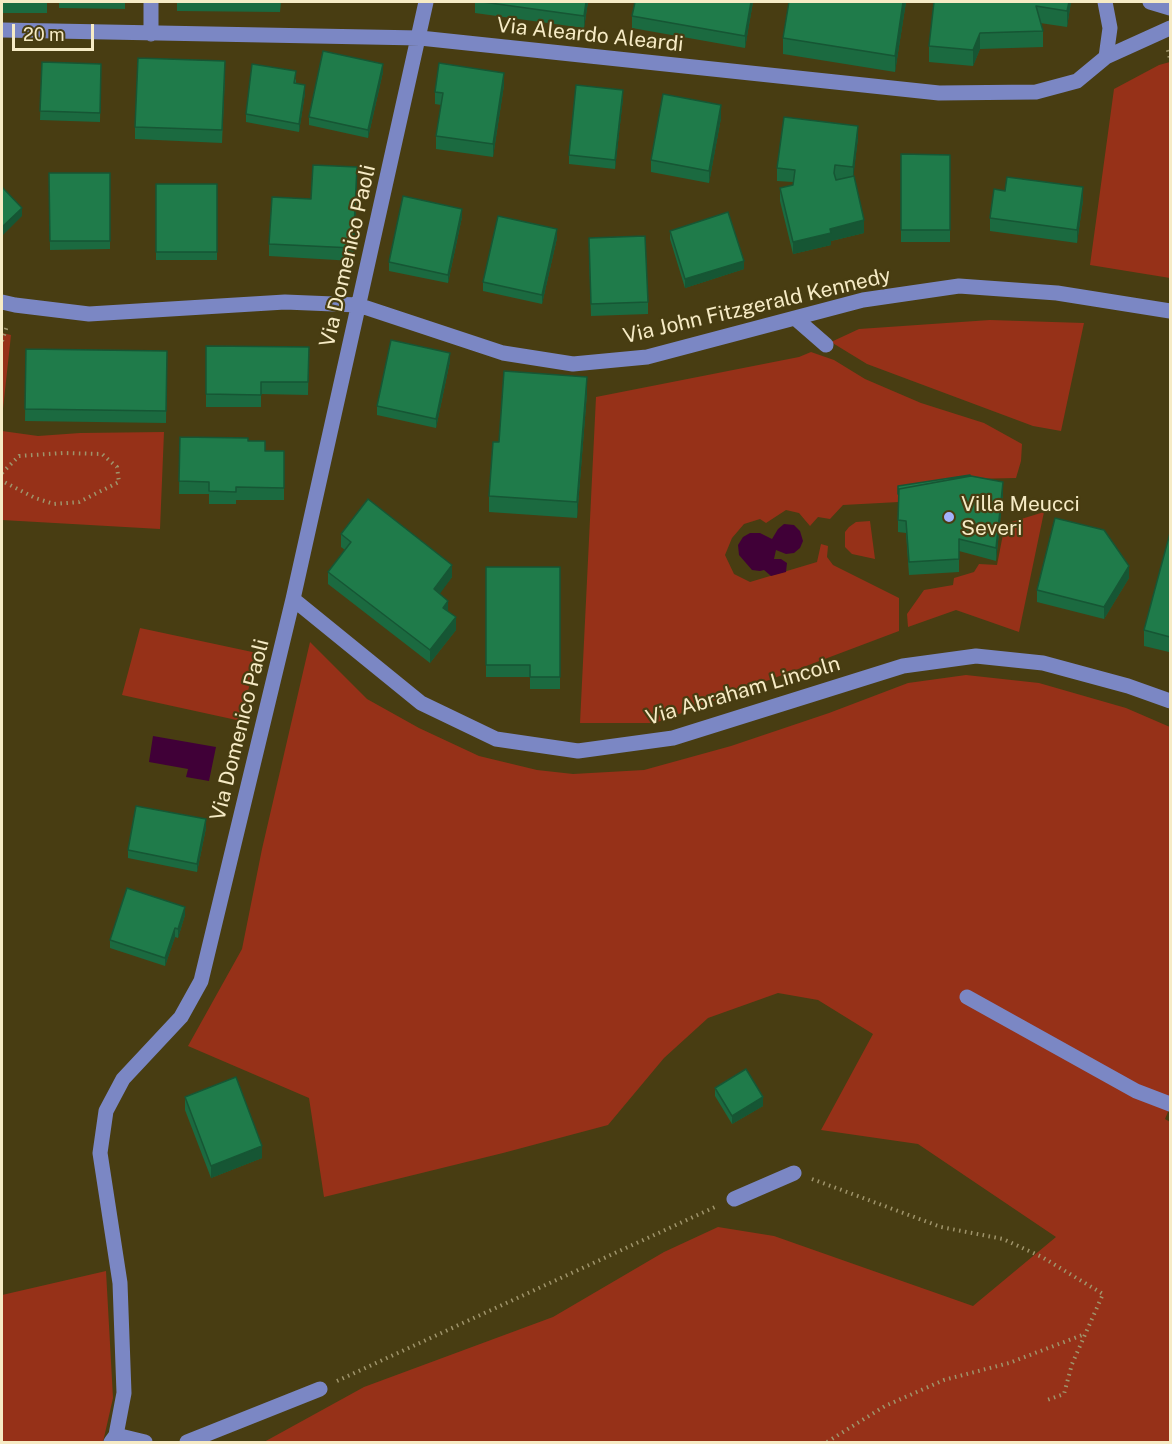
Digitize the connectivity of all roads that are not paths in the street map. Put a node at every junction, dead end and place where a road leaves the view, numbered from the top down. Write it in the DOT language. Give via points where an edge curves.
graph roads {
  1 [pos="151,2"];
  2 [pos="426,2"];
  3 [pos="1105,2"];
  4 [pos="1150,2"];
  5 [pos="1170,8"];
  6 [pos="1170,28"];
  7 [pos="2,30"];
  8 [pos="151,34"];
  9 [pos="420,38"];
  10 [pos="1106,57"];
  11 [pos="2,302"];
  12 [pos="358,305"];
  13 [pos="1170,311"];
  14 [pos="795,318"];
  15 [pos="826,345"];
  16 [pos="293,598"];
  17 [pos="1170,701"];
  18 [pos="967,997"];
  19 [pos="1170,1104"];
  20 [pos="794,1173"];
  21 [pos="734,1199"];
  22 [pos="320,1389"];
  23 [pos="113,1439"];
  24 [pos="145,1443"];
  25 [pos="187,1443"];
  1 -- 8 [label="street"];
  2 -- 9 [label="street, Via Domenico Paoli"];
  3 -- 10 [label="street" via="1110,28"];
  4 -- 5 [label="street"];
  6 -- 10 [label="street, Via Aleardo Aleardi"];
  7 -- 8 [label="street, Via Aleardo Aleardi"];
  8 -- 9 [label="street, Via Aleardo Aleardi"];
  9 -- 10 [label="street, Via Aleardo Aleardi" via="939,93 1036,92 1077,81"];
  9 -- 12 [label="street, Via Domenico Paoli"];
  11 -- 12 [label="street, Via John Fitzgerald Kennedy" via="89,314 285,302"];
  12 -- 14 [label="street, Via John Fitzgerald Kennedy" via="503,353 573,364 647,357"];
  12 -- 16 [label="street, Via Domenico Paoli"];
  13 -- 14 [label="street, Via John Fitzgerald Kennedy" via="1057,292 959,286 862,300"];
  14 -- 15 [label="street"];
  16 -- 17 [label="street, Via Abraham Lincoln" via="421,703 496,739 578,752 673,738 903,666 976,656 1044,663"];
  16 -- 23 [label="street, Via Domenico Paoli" via="201,981 181,1017 123,1079 106,1111 100,1153 120,1283 124,1393"];
  18 -- 19 [label="street" via="1136,1091"];
  20 -- 21 [label="street"];
  22 -- 25 [label="street"];
  23 -- 24 [label="street"];
}
